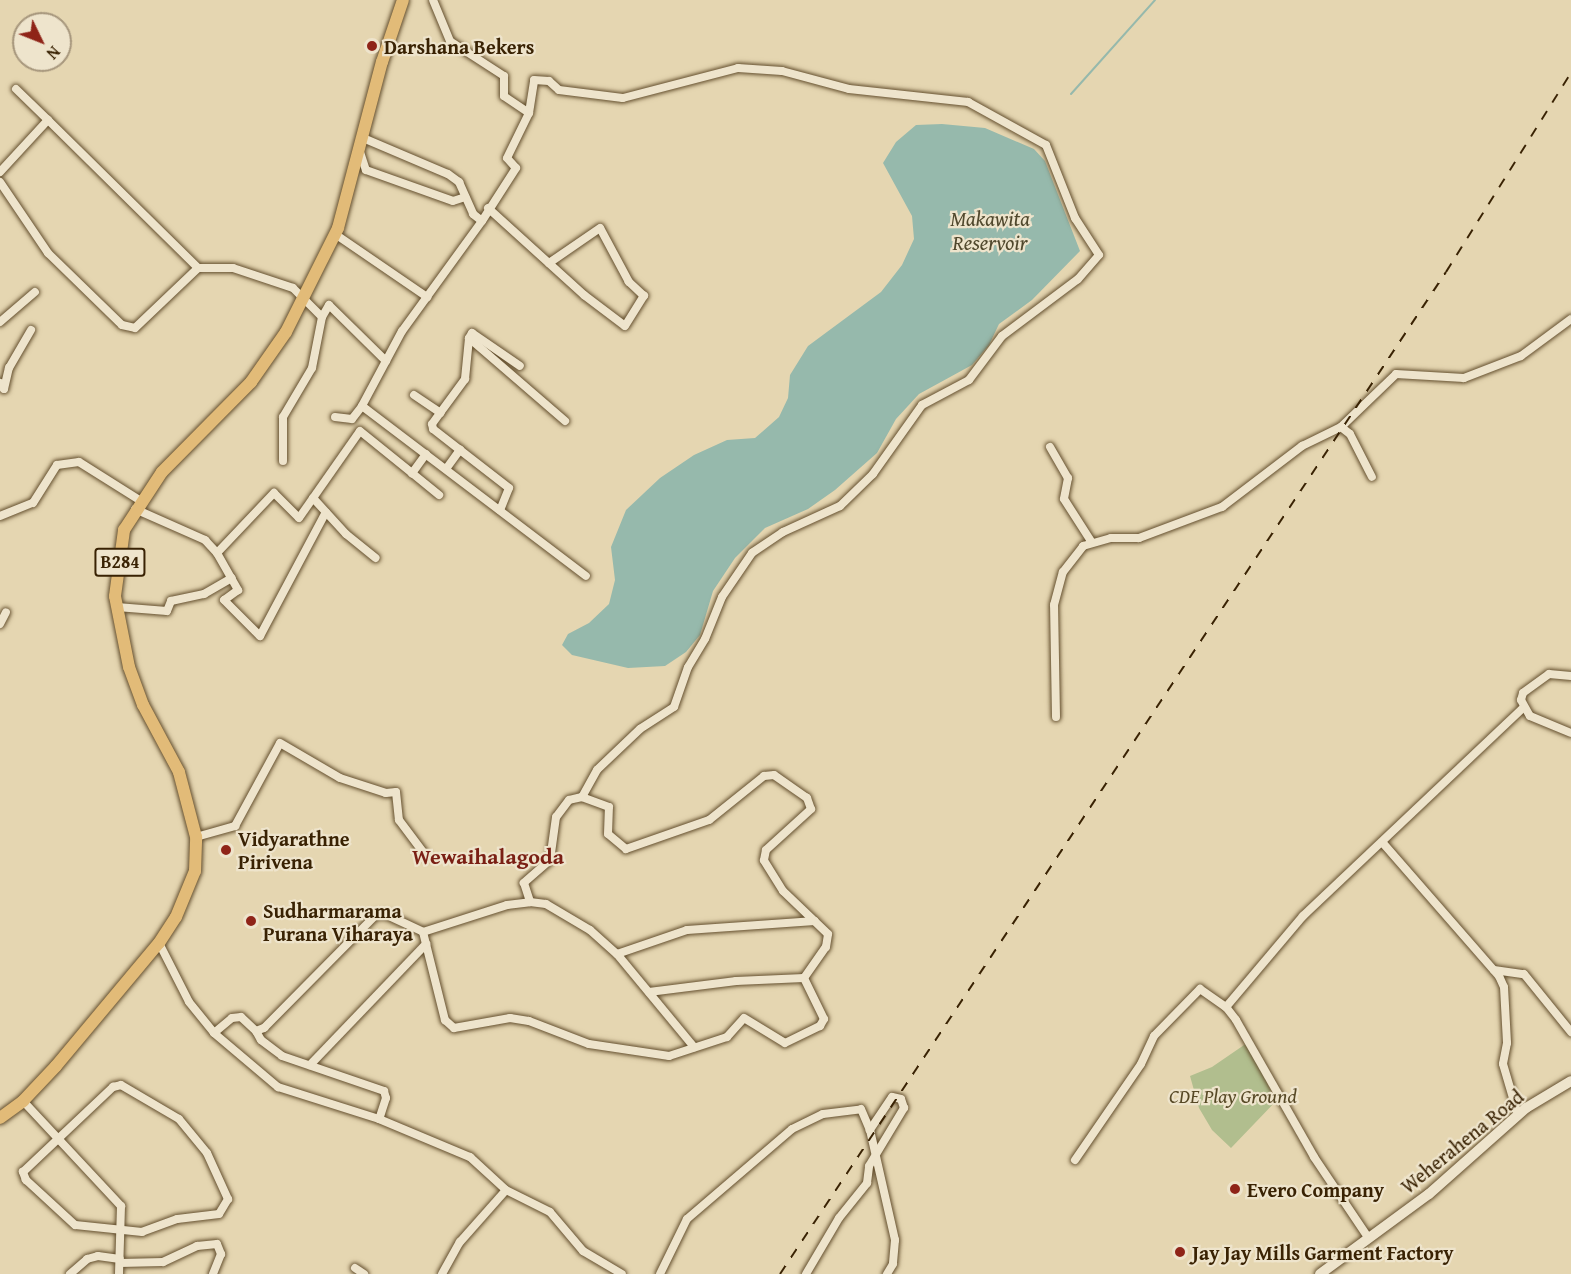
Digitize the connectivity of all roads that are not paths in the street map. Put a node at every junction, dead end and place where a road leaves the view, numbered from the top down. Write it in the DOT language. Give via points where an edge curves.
graph roads {
  1 [pos="403,0"];
  2 [pos="433,0"];
  3 [pos="16,89"];
  4 [pos="529,113"];
  5 [pos="48,120"];
  6 [pos="363,138"];
  7 [pos="359,151"];
  8 [pos="0,172"];
  9 [pos="0,182"];
  10 [pos="465,197"];
  11 [pos="489,208"];
  12 [pos="482,221"];
  13 [pos="335,234"];
  14 [pos="549,263"];
  15 [pos="198,268"];
  16 [pos="35,292"];
  17 [pos="427,297"];
  18 [pos="303,298"];
  19 [pos="322,318"];
  20 [pos="1571,319"];
  21 [pos="0,322"];
  22 [pos="31,330"];
  23 [pos="469,338"];
  24 [pos="386,361"];
  25 [pos="520,366"];
  26 [pos="0,383"];
  27 [pos="414,395"];
  28 [pos="362,405"];
  29 [pos="441,413"];
  30 [pos="335,417"];
  31 [pos="565,422"];
  32 [pos="1341,427"];
  33 [pos="1050,447"];
  34 [pos="460,450"];
  35 [pos="426,454"];
  36 [pos="283,461"];
  37 [pos="446,469"];
  38 [pos="412,473"];
  39 [pos="1372,477"];
  40 [pos="439,495"];
  41 [pos="313,498"];
  42 [pos="138,505"];
  43 [pos="500,510"];
  44 [pos="327,512"];
  45 [pos="0,516"];
  46 [pos="1091,541"];
  47 [pos="217,553"];
  48 [pos="376,558"];
  49 [pos="585,576"];
  50 [pos="232,578"];
  51 [pos="117,607"];
  52 [pos="6,612"];
  53 [pos="0,624"];
  54 [pos="1571,676"];
  55 [pos="1524,707"];
  56 [pos="1056,717"];
  57 [pos="1571,733"];
  58 [pos="582,797"];
  59 [pos="196,837"];
  60 [pos="1382,842"];
  61 [pos="426,856"];
  62 [pos="530,902"];
  63 [pos="815,921"];
  64 [pos="423,932"];
  65 [pos="159,943"];
  66 [pos="426,944"];
  67 [pos="617,954"];
  68 [pos="1494,970"];
  69 [pos="804,978"];
  70 [pos="649,992"];
  71 [pos="1226,1007"];
  72 [pos="256,1031"];
  73 [pos="1571,1032"];
  74 [pos="214,1034"];
  75 [pos="694,1047"];
  76 [pos="310,1065"];
  77 [pos="1571,1082"];
  78 [pos="23,1101"];
  79 [pos="1518,1115"];
  80 [pos="0,1118"];
  81 [pos="379,1119"];
  82 [pos="870,1130"];
  83 [pos="59,1141"];
  84 [pos="876,1154"];
  85 [pos="1075,1160"];
  86 [pos="506,1190"];
  87 [pos="122,1230"];
  88 [pos="1367,1236"];
  89 [pos="120,1261"];
  90 [pos="355,1268"];
  91 [pos="70,1274"];
  92 [pos="119,1274"];
  93 [pos="213,1274"];
  94 [pos="364,1274"];
  95 [pos="442,1274"];
  96 [pos="622,1274"];
  97 [pos="660,1274"];
  98 [pos="806,1274"];
  99 [pos="887,1274"];
  100 [pos="1320,1274"];
  1 -- 6 [label="main road, B284"];
  2 -- 4 [label="street" via="450,41 504,76 504,96"];
  3 -- 5 [label="street"];
  4 -- 11 [label="street" via="507,158 516,168"];
  4 -- 58 [label="street" via="534,80 549,81 559,90 623,98 738,68 782,71 849,89 968,102 1046,145 1075,218 1099,255 1078,279 1002,336 969,380 922,405 873,474 840,506 783,532 752,554 722,597 705,639 688,667 674,707 640,729 597,770"];
  5 -- 8 [label="street"];
  5 -- 15 [label="street"];
  6 -- 7 [label="main road, B284"];
  6 -- 10 [label="street" via="448,174 459,182"];
  7 -- 10 [label="street" via="366,170 453,201"];
  7 -- 13 [label="main road, B284"];
  9 -- 15 [label="street" via="48,254 122,325 135,328"];
  10 -- 12 [label="street" via="473,214"];
  11 -- 12 [label="street"];
  11 -- 14 [label="street" via="584,295 625,326 644,296 629,282 600,228"];
  12 -- 17 [label="street"];
  13 -- 17 [label="street"];
  13 -- 18 [label="main road, B284"];
  15 -- 18 [label="street" via="233,268 293,288"];
  16 -- 21 [label="street"];
  17 -- 24 [label="street"];
  18 -- 19 [label="street"];
  18 -- 42 [label="main road, B284" via="286,332 251,382 162,472"];
  19 -- 24 [label="street" via="329,305"];
  19 -- 36 [label="street" via="312,368 298,398 283,417"];
  20 -- 32 [label="street" via="1521,356 1464,378 1396,374"];
  22 -- 26 [label="street" via="9,368 4,389"];
  23 -- 25 [label="street" via="472,333"];
  23 -- 29 [label="street" via="465,379"];
  23 -- 31 [label="street"];
  24 -- 28 [label="street"];
  27 -- 29 [label="street"];
  28 -- 30 [label="street" via="352,419"];
  28 -- 35 [label="street"];
  29 -- 34 [label="street" via="433,429"];
  32 -- 39 [label="street" via="1350,434"];
  32 -- 46 [label="street" via="1302,446 1222,507 1139,538"];
  33 -- 46 [label="street" via="1068,478 1064,499"];
  34 -- 37 [label="street"];
  34 -- 43 [label="street" via="509,488"];
  35 -- 37 [label="street"];
  35 -- 38 [label="street"];
  37 -- 43 [label="street"];
  38 -- 40 [label="street"];
  38 -- 41 [label="street" via="360,431"];
  41 -- 44 [label="street"];
  41 -- 47 [label="street" via="299,518 274,493"];
  42 -- 45 [label="street" via="79,462 57,465 33,503"];
  42 -- 47 [label="street" via="205,540"];
  42 -- 51 [label="main road, B284" via="124,530"];
  43 -- 49 [label="street"];
  44 -- 48 [label="street" via="346,534"];
  44 -- 50 [label="street" via="260,636 224,600 238,590"];
  46 -- 56 [label="street" via="1070,561 1056,596"];
  47 -- 50 [label="street"];
  50 -- 51 [label="street" via="204,594 171,601 167,611"];
  51 -- 59 [label="main road, B284" via="129,667 143,705 180,771"];
  52 -- 53 [label="street"];
  54 -- 55 [label="street" via="1549,674 1523,693"];
  55 -- 57 [label="street" via="1530,716"];
  55 -- 60 [label="street"];
  58 -- 62 [label="street" via="560,807 550,860 524,883"];
  58 -- 63 [label="street" via="609,807 608,834 626,849 709,820 764,776 774,775 807,798 811,809 766,850 764,860 783,891"];
  59 -- 61 [label="street" via="235,826 280,743 340,778 386,794 396,792 399,820"];
  59 -- 65 [label="main road, B284" via="195,871 176,917"];
  60 -- 68 [label="street"];
  60 -- 71 [label="street" via="1303,916"];
  62 -- 64 [label="street" via="507,905"];
  62 -- 67 [label="street" via="546,904 590,930"];
  63 -- 67 [label="street" via="687,930"];
  63 -- 69 [label="street" via="829,941"];
  64 -- 66 [label="street"];
  64 -- 72 [label="street" via="387,915 376,915 264,1028"];
  65 -- 74 [label="street" via="189,1002"];
  65 -- 78 [label="main road, B284"];
  66 -- 75 [label="street" via="446,1020 454,1028 510,1018 626,1052 669,1056"];
  66 -- 76 [label="street"];
  67 -- 70 [label="street"];
  68 -- 73 [label="street" via="1524,974"];
  68 -- 79 [label="street" via="1504,987 1507,1043 1503,1064"];
  69 -- 70 [label="street" via="736,981"];
  69 -- 75 [label="street" via="824,1019 820,1026 784,1043 744,1018 727,1037"];
  70 -- 75 [label="street"];
  71 -- 85 [label="street" via="1207,991 1200,989 1191,995 1154,1036 1141,1064"];
  71 -- 88 [label="street" via="1314,1157"];
  72 -- 74 [label="street" via="241,1017 232,1018"];
  72 -- 76 [label="street" via="261,1040 282,1056"];
  74 -- 81 [label="street" via="278,1087"];
  76 -- 81 [label="street" via="384,1092 386,1098"];
  77 -- 79 [label="main road, Weherahena Road"];
  78 -- 80 [label="main road, B284"];
  78 -- 83 [label="street"];
  79 -- 88 [label="main road, Weherahena Road" via="1430,1194"];
  81 -- 86 [label="street" via="470,1157"];
  82 -- 84 [label="street"];
  82 -- 84 [label="street" via="892,1097 901,1099 903,1112"];
  82 -- 97 [label="street" via="861,1109 823,1114 792,1129 687,1219"];
  83 -- 87 [label="street" via="121,1206"];
  83 -- 87 [label="street" via="23,1172 26,1180 75,1225"];
  83 -- 87 [label="street" via="113,1087 121,1085 178,1119 207,1154 223,1183 228,1199 225,1209 219,1214 177,1219 142,1232"];
  84 -- 98 [label="street" via="867,1183"];
  84 -- 99 [label="street" via="895,1240 893,1264"];
  86 -- 95 [label="street" via="460,1242"];
  86 -- 96 [label="street" via="550,1212 583,1251"];
  87 -- 89 [label="street"];
  88 -- 100 [label="main road, Weherahena Road"];
  89 -- 91 [label="street" via="98,1256 87,1259"];
  89 -- 92 [label="street"];
  89 -- 93 [label="street" via="163,1262 197,1246 217,1244 221,1254"];
  90 -- 94 [label="street"];
}
